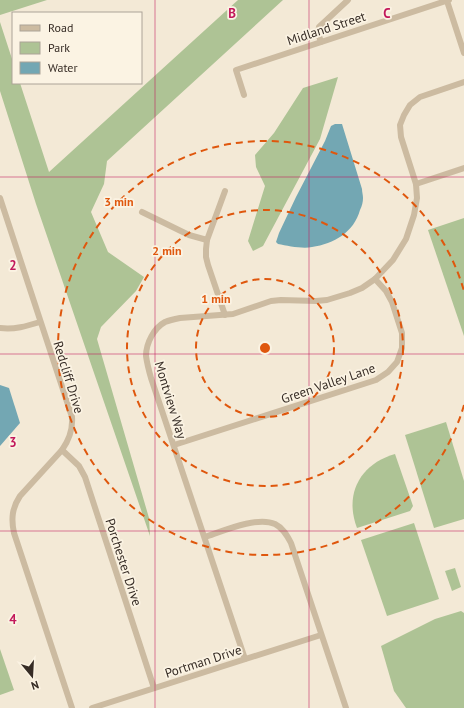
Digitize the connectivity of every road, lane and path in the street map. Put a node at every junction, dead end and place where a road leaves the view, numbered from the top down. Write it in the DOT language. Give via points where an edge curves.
graph roads {
  1 [pos="348,0"];
  2 [pos="448,0"];
  3 [pos="321,42"];
  4 [pos="464,53"];
  5 [pos="464,82"];
  6 [pos="244,94"];
  7 [pos="464,168"];
  8 [pos="416,184"];
  9 [pos="225,191"];
  10 [pos="0,198"];
  11 [pos="142,212"];
  12 [pos="207,240"];
  13 [pos="375,278"];
  14 [pos="225,315"];
  15 [pos="40,322"];
  16 [pos="0,328"];
  17 [pos="174,445"];
  18 [pos="62,450"];
  19 [pos="205,537"];
  20 [pos="321,634"];
  21 [pos="245,659"];
  22 [pos="154,688"];
  23 [pos="72,708"];
  24 [pos="92,708"];
  25 [pos="346,708"];
  1 -- 3 [label="street" via="319,27"];
  2 -- 3 [label="street, Midland Street"];
  2 -- 4 [label="street"];
  3 -- 6 [label="street, Midland Street" via="236,70"];
  5 -- 8 [label="street, Montview Way" via="420,97 410,105 404,115 400,125 401,137"];
  7 -- 8 [label="street"];
  8 -- 13 [label="street, Montview Way" via="414,215 406,239 393,260"];
  9 -- 12 [label="street"];
  10 -- 15 [label="street, Redcliff Drive"];
  11 -- 12 [label="street" via="189,235"];
  12 -- 14 [label="street" via="206,257"];
  13 -- 14 [label="street, Montview Way" via="362,288 336,298 316,301 271,301"];
  13 -- 17 [label="street, Green Valley Lane" via="392,302 402,333 402,348 397,362 388,372 376,380"];
  14 -- 17 [label="street, Montview Way" via="173,319 158,328 149,342 146,356 151,378"];
  15 -- 16 [label="street" via="20,328"];
  15 -- 18 [label="street, Redcliff Drive" via="72,417 71,433"];
  17 -- 19 [label="street, Montview Way"];
  18 -- 22 [label="street, Porchester Drive" via="79,466 85,477"];
  18 -- 23 [label="street, Redcliff Drive" via="20,496 12,520"];
  19 -- 20 [label="street" via="242,525 260,522 277,525 286,533 291,543"];
  19 -- 21 [label="street, Montview Way"];
  20 -- 21 [label="street, Portman Drive"];
  20 -- 25 [label="street"];
  21 -- 22 [label="street, Portman Drive"];
  22 -- 24 [label="street, Portman Drive"];
}
